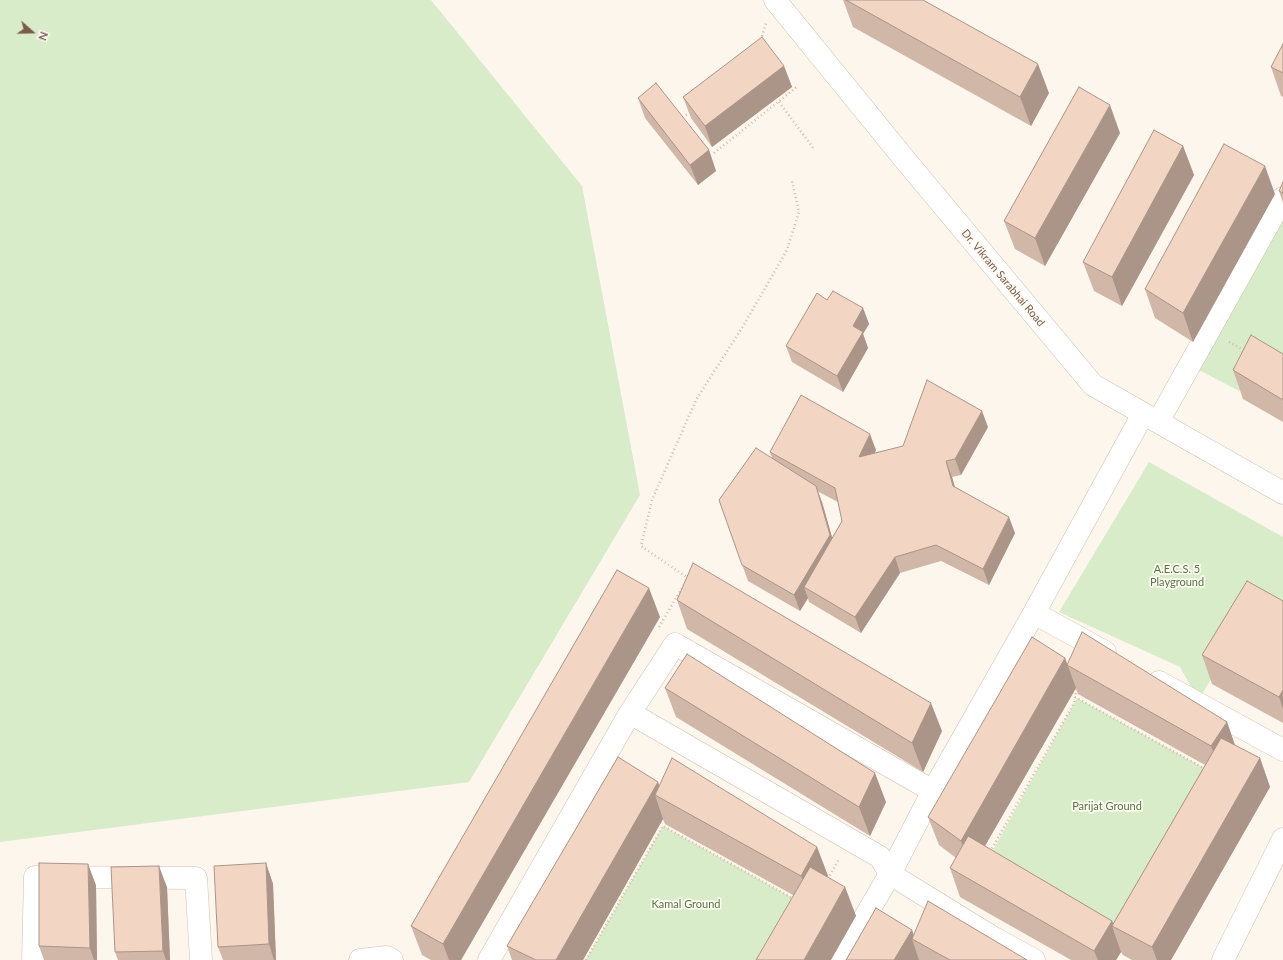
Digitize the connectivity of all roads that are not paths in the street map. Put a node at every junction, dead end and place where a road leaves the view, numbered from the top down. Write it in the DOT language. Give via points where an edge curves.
graph roads {
  1 [pos="776,0"];
  2 [pos="1283,198"];
  3 [pos="1150,418"];
  4 [pos="1283,493"];
  5 [pos="1034,613"];
  6 [pos="1124,662"];
  7 [pos="1145,674"];
  8 [pos="630,714"];
  9 [pos="1283,750"];
  10 [pos="933,791"];
  11 [pos="1283,839"];
  12 [pos="890,874"];
  13 [pos="33,960"];
  14 [pos="201,960"];
  15 [pos="360,960"];
  16 [pos="392,960"];
  17 [pos="489,960"];
  18 [pos="840,960"];
  19 [pos="1034,960"];
  20 [pos="1223,960"];
  1 -- 3 [label="street, Dr. Vikram Sarabhai Road" via="1093,385"];
  2 -- 3 [label="street" via="1209,331"];
  3 -- 4 [label="street, Dr. Vikram Sarabhai Road"];
  3 -- 5 [label="street"];
  5 -- 6 [label="street"];
  5 -- 10 [label="street"];
  7 -- 9 [label="street"];
  8 -- 10 [label="street" via="675,644"];
  8 -- 12 [label="street" via="880,857"];
  8 -- 17 [label="street"];
  10 -- 12 [label="street"];
  11 -- 20 [label="street"];
  12 -- 18 [label="street"];
  12 -- 19 [label="street"];
  13 -- 14 [label="street" via="35,877 196,878"];
  15 -- 16 [label="street" via="387,957"];
}
